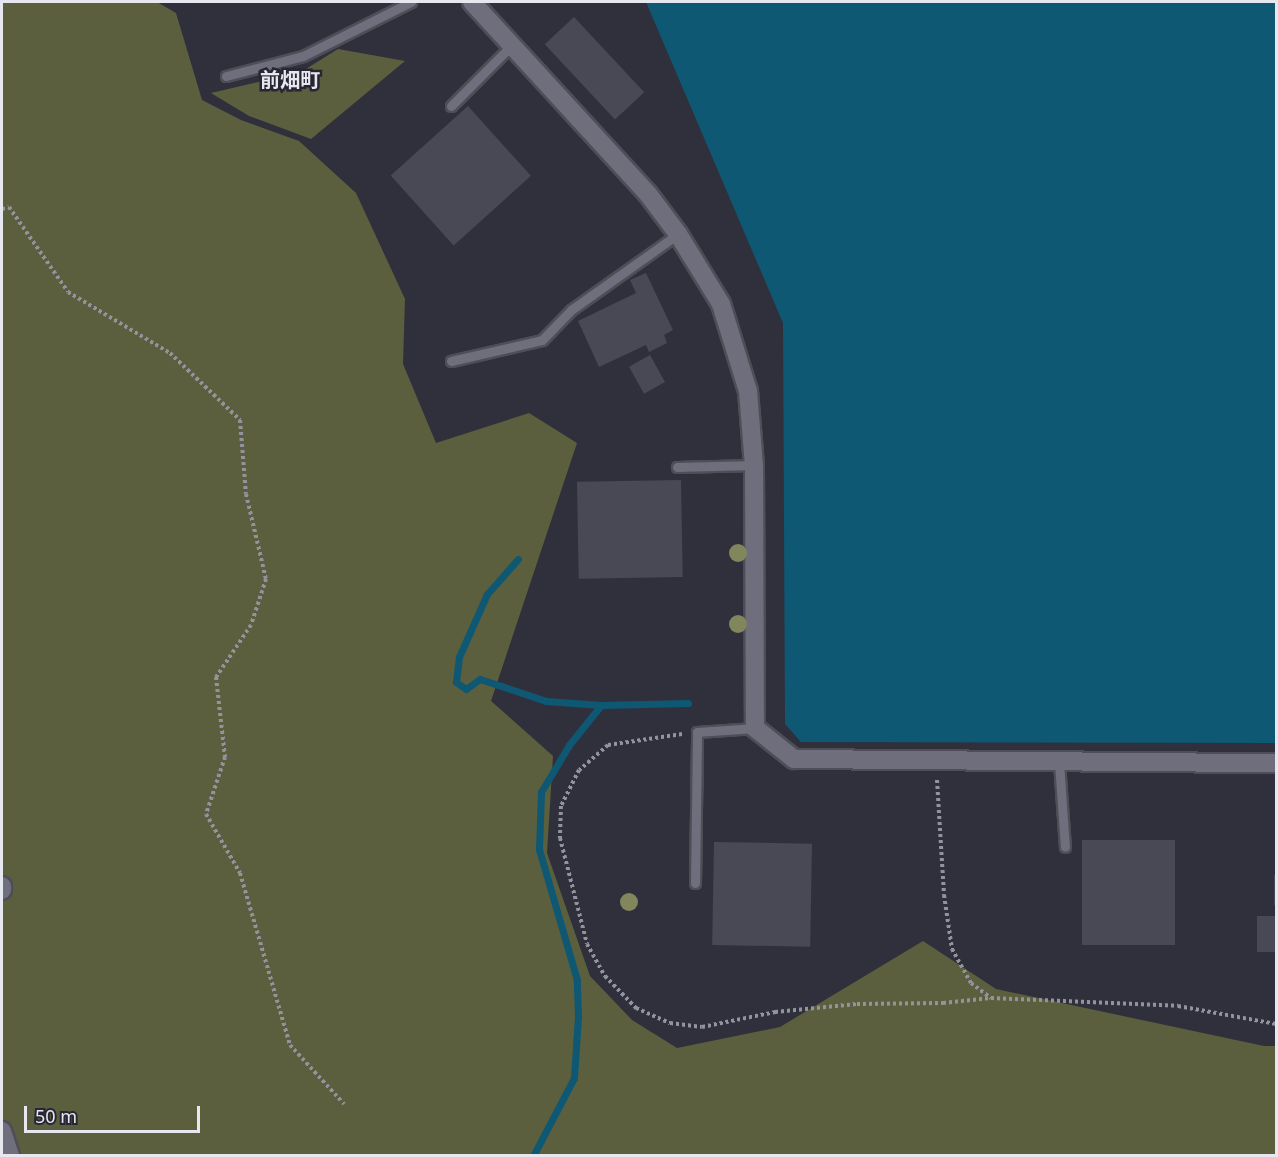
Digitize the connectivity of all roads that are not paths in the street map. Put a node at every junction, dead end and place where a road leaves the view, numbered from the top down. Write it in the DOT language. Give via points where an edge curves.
graph roads {
  1 [pos="411,2"];
  2 [pos="472,2"];
  3 [pos="512,45"];
  4 [pos="226,76"];
  5 [pos="451,106"];
  6 [pos="678,234"];
  7 [pos="451,361"];
  8 [pos="754,465"];
  9 [pos="677,467"];
  10 [pos="755,728"];
  11 [pos="1059,762"];
  12 [pos="1276,763"];
  13 [pos="1065,847"];
  14 [pos="695,883"];
  15 [pos="2,1131"];
  16 [pos="10,1155"];
  1 -- 4 [label="lane" via="303,56"];
  2 -- 3 [label="street"];
  3 -- 5 [label="lane"];
  3 -- 6 [label="street" via="648,194"];
  6 -- 7 [label="lane" via="571,310 542,340"];
  6 -- 8 [label="street" via="722,304 748,391"];
  8 -- 9 [label="lane"];
  8 -- 10 [label="street"];
  10 -- 11 [label="street" via="794,759"];
  10 -- 14 [label="lane" via="697,732"];
  11 -- 12 [label="street"];
  11 -- 13 [label="lane"];
  15 -- 16 [label="street"];
}
